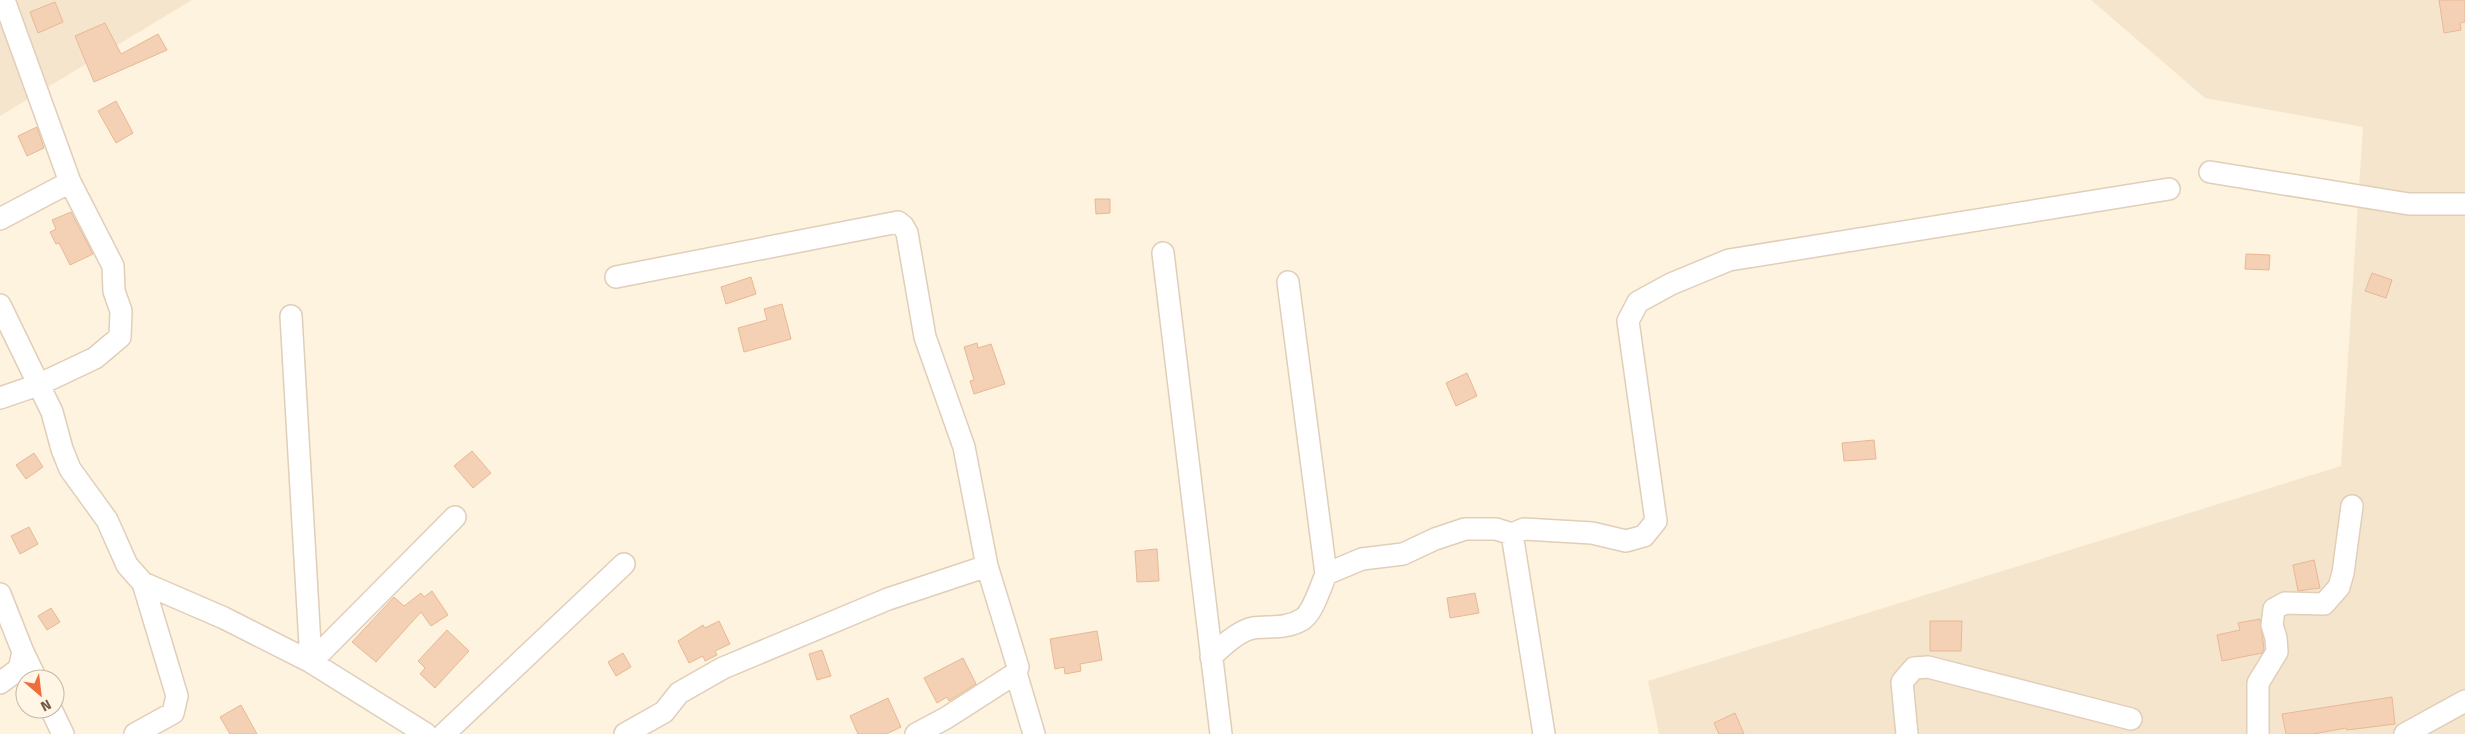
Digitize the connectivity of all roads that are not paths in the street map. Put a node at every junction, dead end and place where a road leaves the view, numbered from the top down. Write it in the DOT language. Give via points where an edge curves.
graph roads {
  1 [pos="4,0"];
  2 [pos="2210,172"];
  3 [pos="70,182"];
  4 [pos="2169,189"];
  5 [pos="2465,204"];
  6 [pos="0,219"];
  7 [pos="1163,253"];
  8 [pos="616,277"];
  9 [pos="1288,282"];
  10 [pos="0,305"];
  11 [pos="291,316"];
  12 [pos="38,386"];
  13 [pos="0,398"];
  14 [pos="2352,506"];
  15 [pos="455,517"];
  16 [pos="1512,534"];
  17 [pos="624,564"];
  18 [pos="987,566"];
  19 [pos="1326,574"];
  20 [pos="143,583"];
  21 [pos="0,594"];
  22 [pos="23,652"];
  23 [pos="1211,656"];
  24 [pos="311,662"];
  25 [pos="31,669"];
  26 [pos="1016,672"];
  27 [pos="0,683"];
  28 [pos="2465,701"];
  29 [pos="56,719"];
  30 [pos="2131,719"];
  31 [pos="64,734"];
  32 [pos="136,734"];
  33 [pos="426,734"];
  34 [pos="444,734"];
  35 [pos="624,734"];
  36 [pos="916,734"];
  37 [pos="1034,734"];
  38 [pos="1221,734"];
  39 [pos="1544,734"];
  40 [pos="1907,734"];
  41 [pos="2258,734"];
  42 [pos="2405,734"];
  1 -- 3 [label="street"];
  2 -- 5 [label="street" via="2409,204"];
  3 -- 6 [label="street"];
  3 -- 12 [label="street" via="113,266 114,291 121,311 120,337 95,358"];
  4 -- 16 [label="street" via="1729,260 1671,284 1638,302 1628,321 1656,521 1644,536 1626,541 1592,533 1524,529"];
  7 -- 23 [label="street"];
  8 -- 18 [label="street" via="898,222 903,226 908,241 925,337 964,447"];
  9 -- 19 [label="street"];
  10 -- 12 [label="street"];
  11 -- 24 [label="street"];
  12 -- 13 [label="street"];
  12 -- 20 [label="street" via="52,412 70,469 107,520 127,564"];
  14 -- 41 [label="street" via="2343,573 2331,598 2324,604 2285,603 2274,610 2272,625 2276,652 2258,682"];
  15 -- 24 [label="street"];
  16 -- 19 [label="street" via="1496,529 1465,529 1403,554 1362,559"];
  16 -- 39 [label="street"];
  17 -- 34 [label="street"];
  18 -- 26 [label="street" via="1018,667"];
  18 -- 35 [label="street" via="888,599 723,668 679,693 664,712"];
  19 -- 23 [label="street" via="1304,618 1284,627 1251,628 1224,643"];
  20 -- 24 [label="street" via="224,618"];
  20 -- 32 [label="street" via="177,696 172,713"];
  21 -- 22 [label="street"];
  22 -- 25 [label="street"];
  22 -- 27 [label="street" via="19,669"];
  23 -- 38 [label="street"];
  24 -- 33 [label="street"];
  26 -- 36 [label="street"];
  26 -- 37 [label="street"];
  28 -- 42 [label="street"];
  29 -- 31 [label="street"];
  30 -- 40 [label="street" via="1928,667 1914,668 1902,682"];
}
